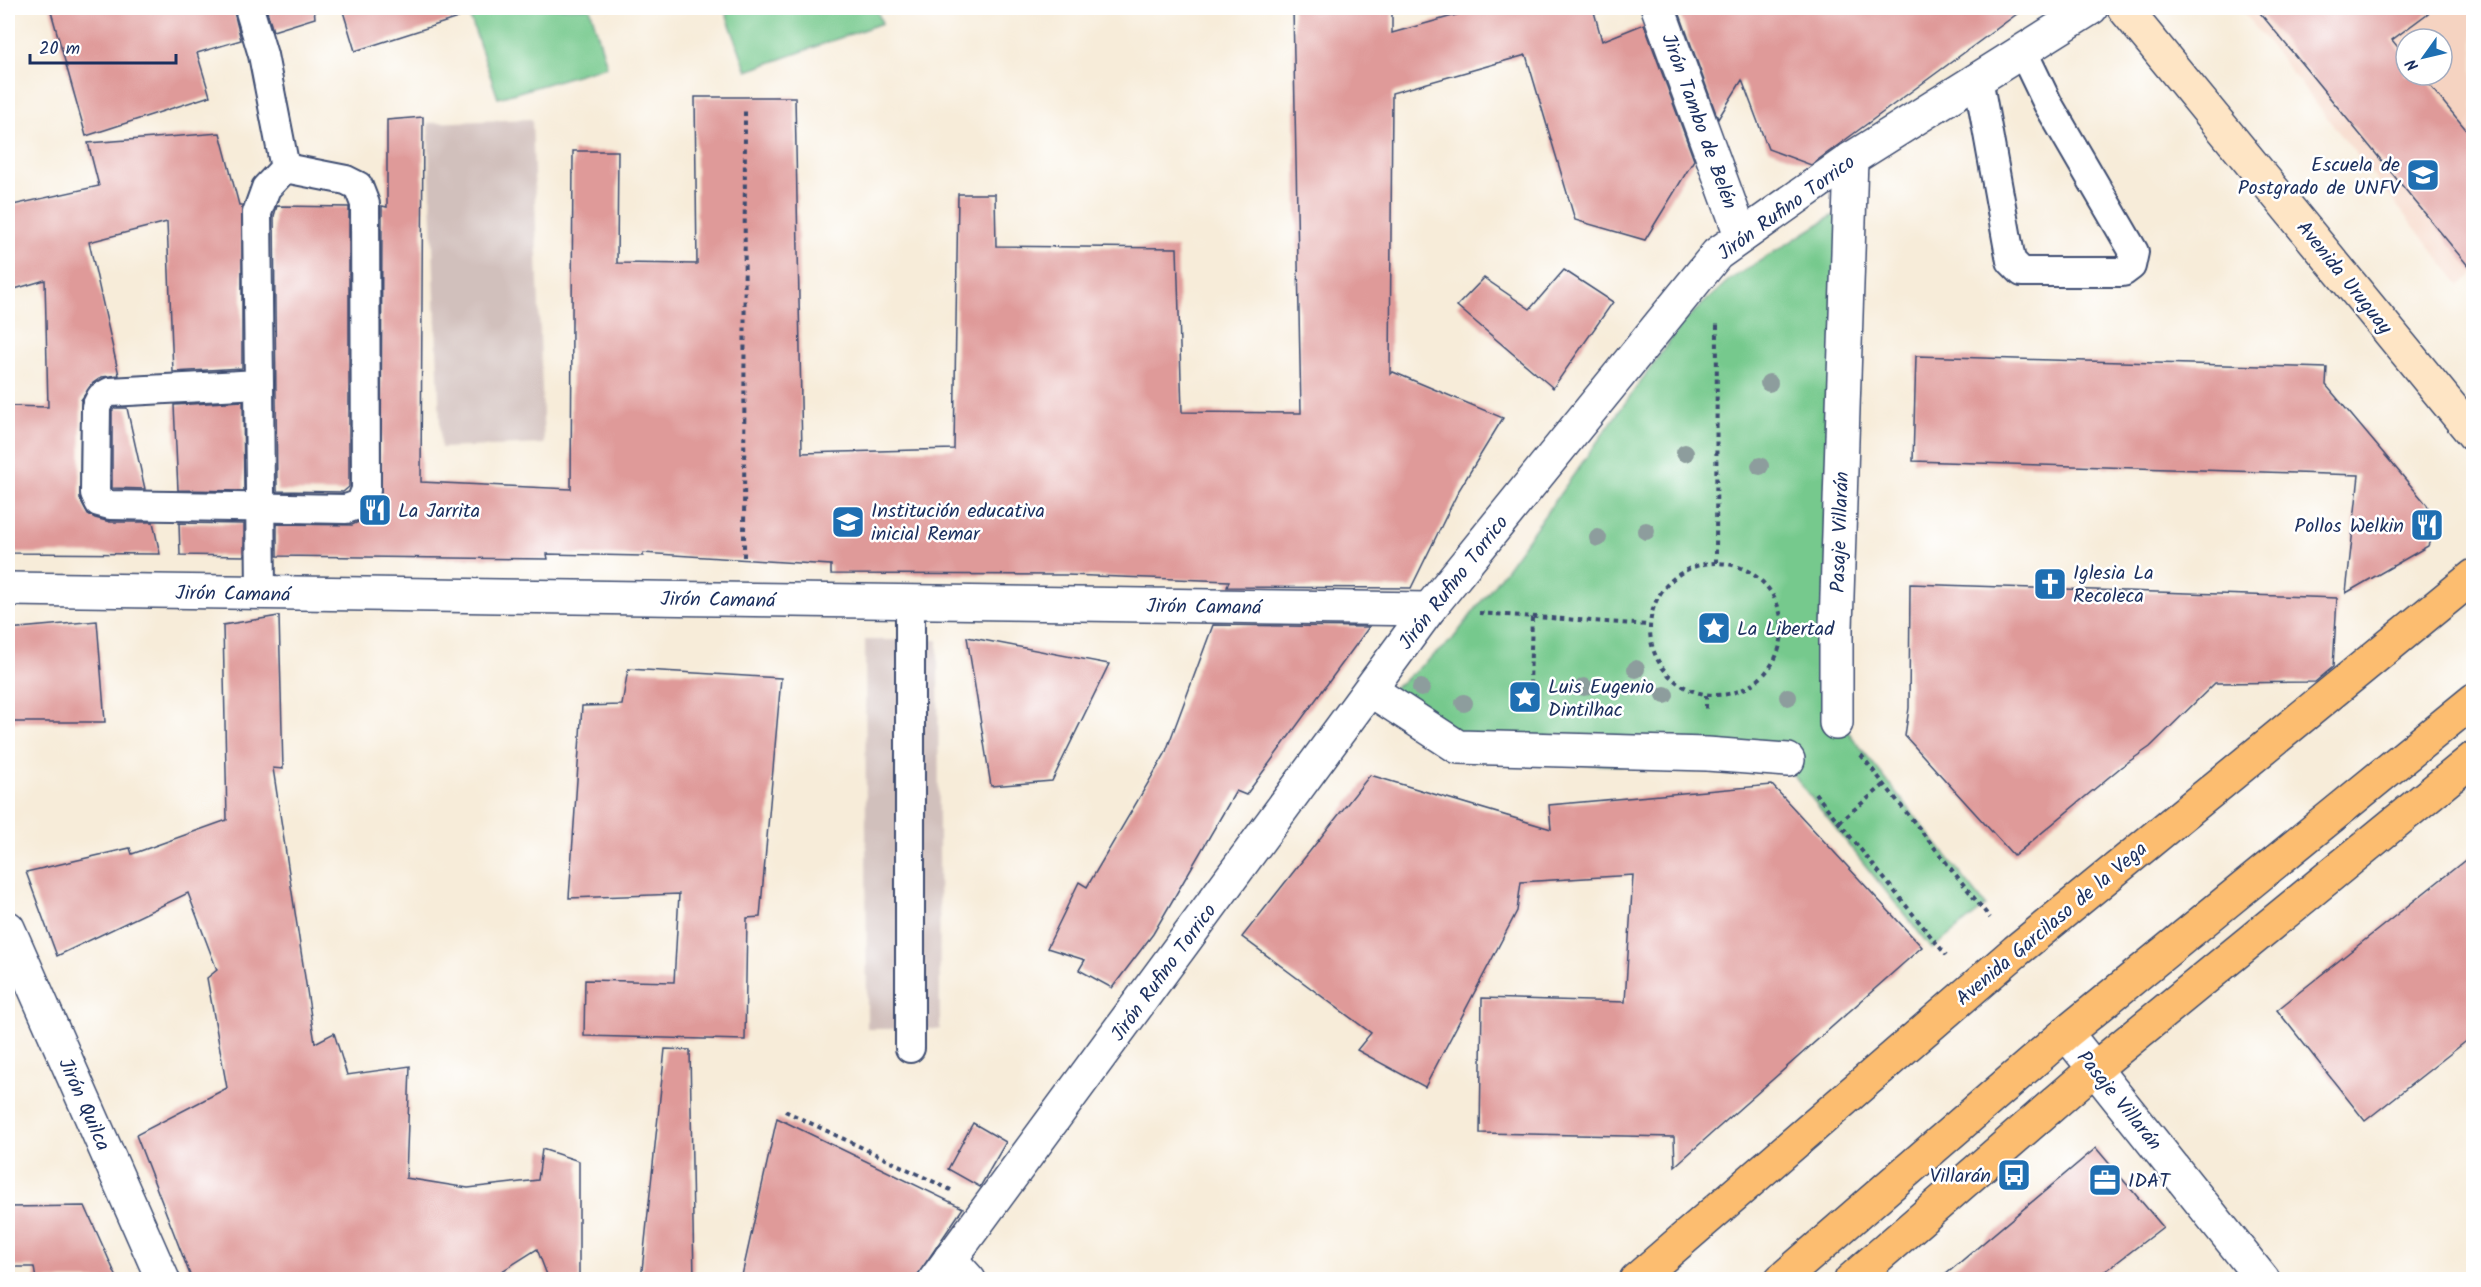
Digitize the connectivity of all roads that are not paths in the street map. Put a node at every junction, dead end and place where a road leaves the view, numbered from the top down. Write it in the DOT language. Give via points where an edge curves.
graph roads {
  1 [pos="249,8"];
  2 [pos="1658,8"];
  3 [pos="2091,8"];
  4 [pos="2124,8"];
  5 [pos="2022,50"];
  6 [pos="1978,78"];
  7 [pos="1851,159"];
  8 [pos="285,168"];
  9 [pos="1729,245"];
  10 [pos="259,384"];
  11 [pos="2474,435"];
  12 [pos="262,507"];
  13 [pos="2474,576"];
  14 [pos="8,589"];
  15 [pos="261,593"];
  16 [pos="910,602"];
  17 [pos="1430,609"];
  18 [pos="1372,691"];
  19 [pos="2474,700"];
  20 [pos="1836,723"];
  21 [pos="2474,758"];
  22 [pos="1788,760"];
  23 [pos="8,928"];
  24 [pos="2066,1033"];
  25 [pos="910,1048"];
  26 [pos="2094,1069"];
  27 [pos="951,1273"];
  28 [pos="163,1280"];
  29 [pos="1636,1280"];
  30 [pos="1781,1280"];
  31 [pos="1851,1280"];
  32 [pos="2263,1280"];
  1 -- 8 [label="lane" via="263,55"];
  2 -- 9 [label="street, Jirón Tambo de Belén"];
  3 -- 5 [label="street, Jirón Rufino Torrico"];
  4 -- 11 [label="main road, Avenida Uruguay"];
  5 -- 6 [label="street, Jirón Rufino Torrico"];
  5 -- 6 [label="lane" via="2048,104 2134,252 2131,266 2123,272 2022,272 2011,261"];
  6 -- 7 [label="street, Jirón Rufino Torrico"];
  7 -- 9 [label="street, Jirón Rufino Torrico"];
  7 -- 20 [label="street, Pasaje Villarán"];
  8 -- 10 [label="lane" via="266,188 257,213"];
  8 -- 12 [label="lane" via="346,180 358,186 365,204 366,490 360,504 346,509"];
  9 -- 17 [label="street, Jirón Rufino Torrico"];
  10 -- 12 [label="lane"];
  10 -- 12 [label="lane" via="110,392 101,397 96,407 95,493 99,502 110,505"];
  12 -- 15 [label="lane"];
  13 -- 29 [label="main road, Avenida Garcilaso de la Vega" via="2016,951"];
  14 -- 15 [label="street, Jirón Camaná"];
  15 -- 16 [label="street, Jirón Camaná"];
  16 -- 17 [label="street, Jirón Camaná"];
  16 -- 25 [label="lane"];
  17 -- 18 [label="street, Jirón Rufino Torrico"];
  18 -- 22 [label="street" via="1458,747"];
  18 -- 27 [label="street, Jirón Rufino Torrico" via="991,1205"];
  19 -- 24 [label="main road"];
  21 -- 26 [label="main road"];
  23 -- 28 [label="street, Jirón Quilca"];
  24 -- 26 [label="street, Pasaje Villarán"];
  24 -- 30 [label="main road"];
  26 -- 31 [label="main road"];
  26 -- 32 [label="street, Pasaje Villarán"];
}
